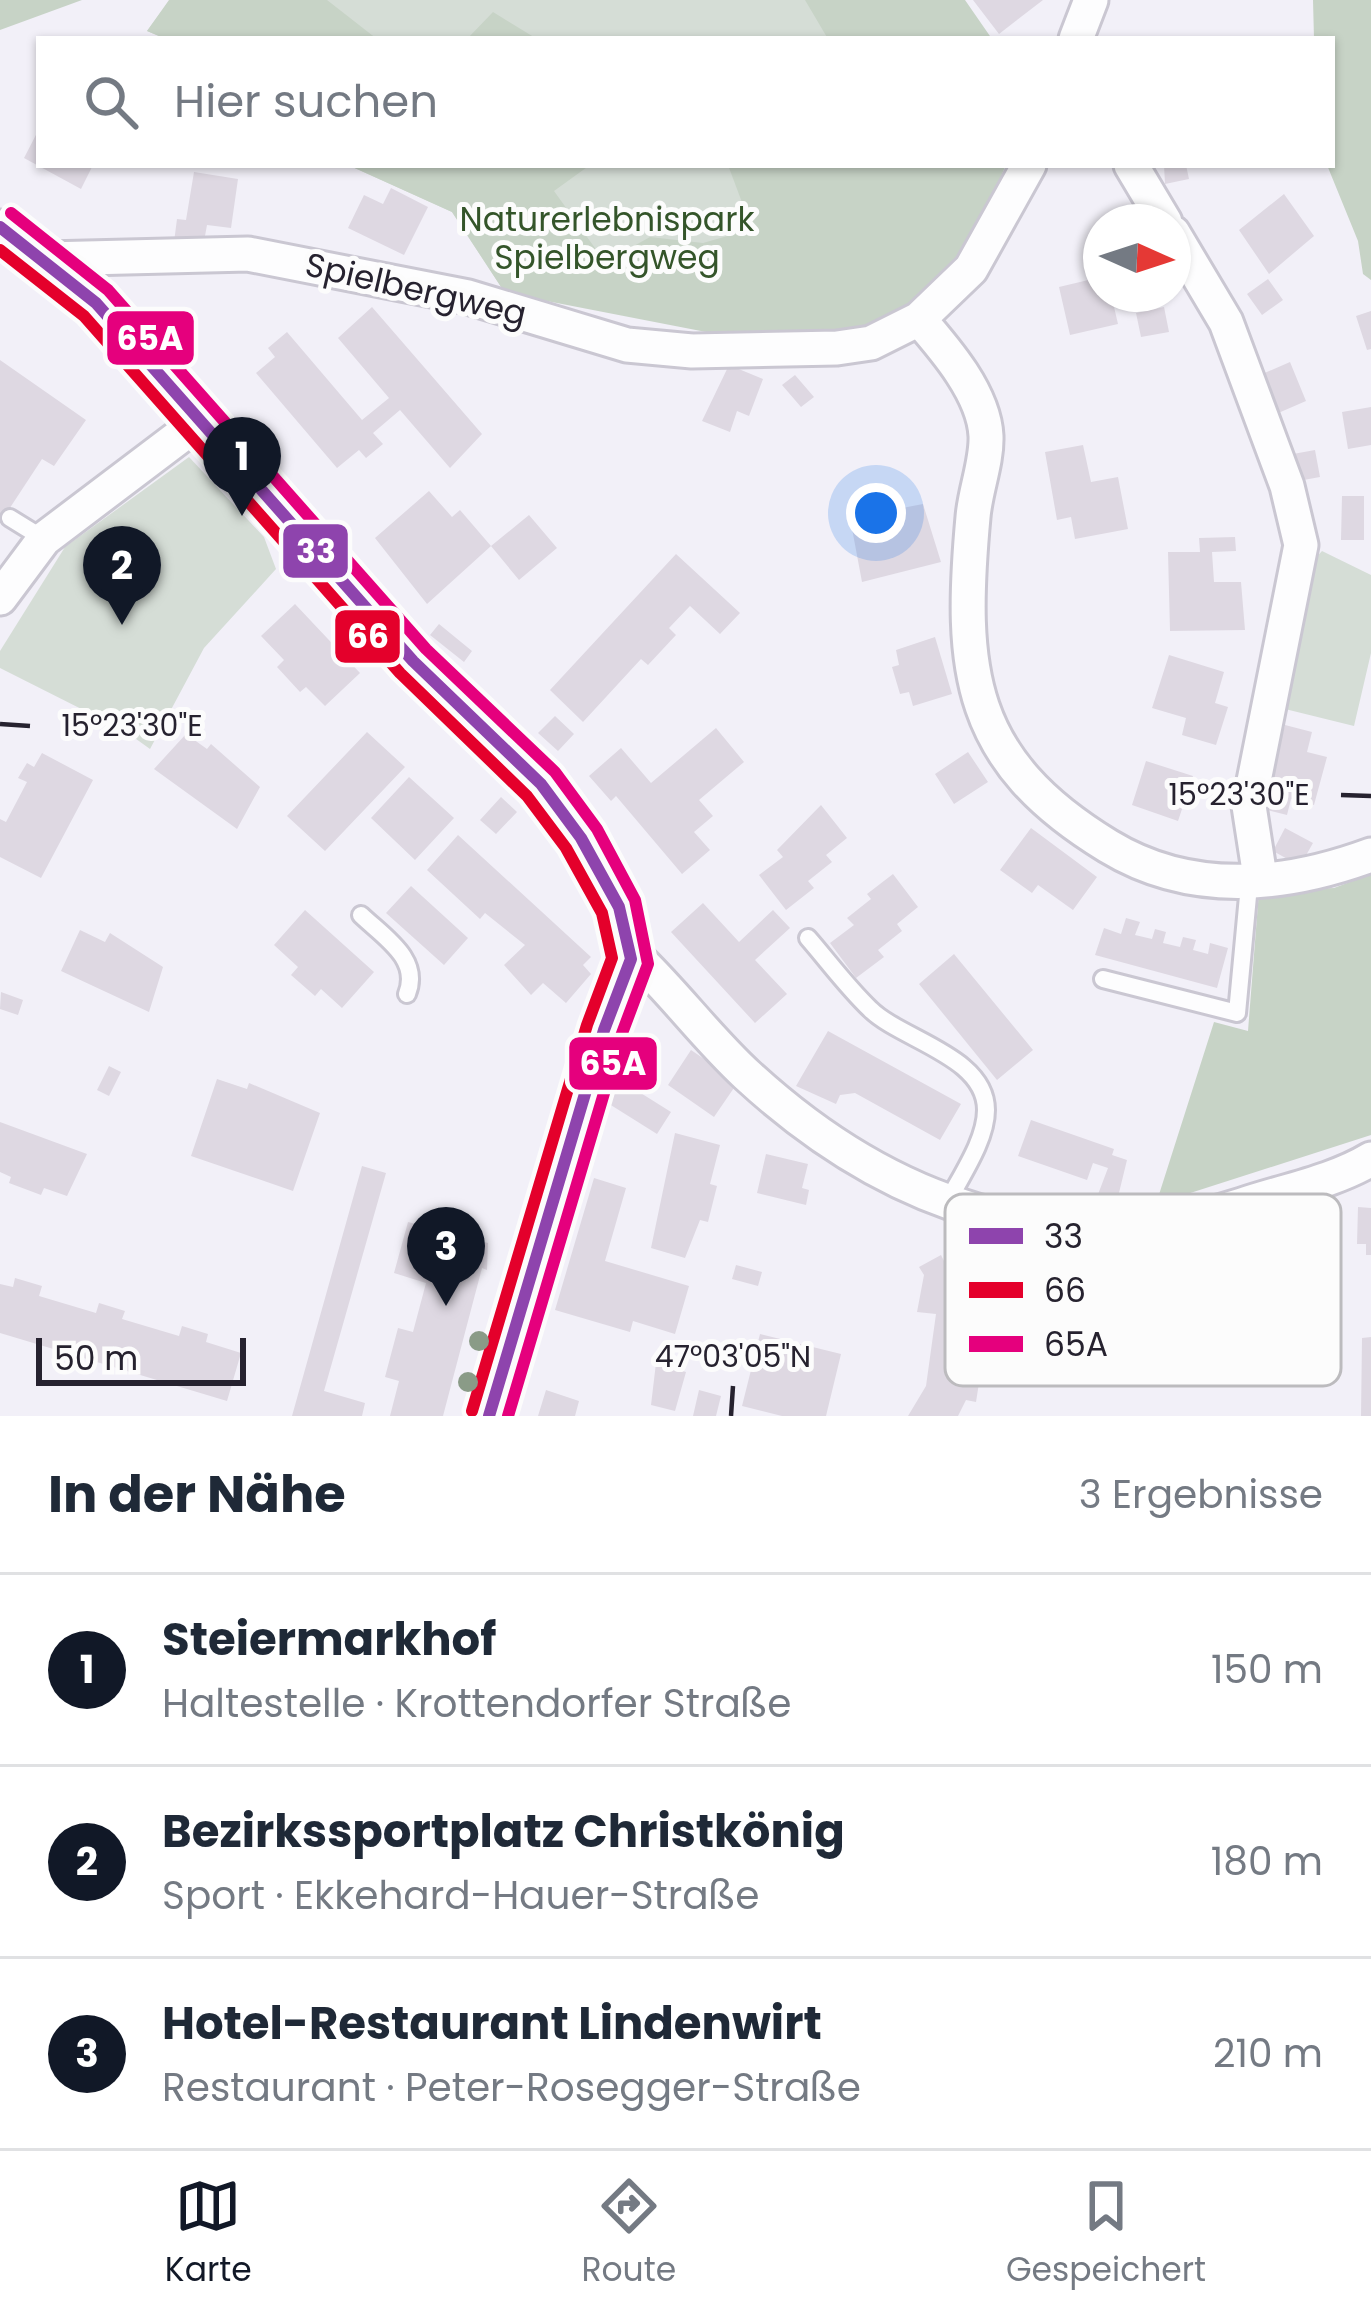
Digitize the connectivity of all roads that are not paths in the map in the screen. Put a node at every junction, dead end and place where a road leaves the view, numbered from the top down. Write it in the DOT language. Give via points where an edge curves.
graph roads {
  1 [pos="1026,168"];
  2 [pos="1133,168"];
  3 [pos="1155,204"];
  4 [pos="0,227"];
  5 [pos="46,259"];
  6 [pos="1191,263"];
  7 [pos="920,319"];
  8 [pos="200,421"];
  9 [pos="10,518"];
  10 [pos="44,539"];
  11 [pos="0,598"];
  12 [pos="1371,855"];
  13 [pos="1251,879"];
  14 [pos="361,914"];
  15 [pos="808,938"];
  16 [pos="631,959"];
  17 [pos="1102,979"];
  18 [pos="406,994"];
  19 [pos="1371,1160"];
  20 [pos="951,1194"];
  21 [pos="1270,1194"];
  22 [pos="945,1204"];
  23 [pos="489,1416"];
  1 -- 7 [label="street, Spielbergweg" via="970,268"];
  2 -- 3 [label="street"];
  4 -- 5 [label="street"];
  5 -- 7 [label="street, Spielbergweg" via="248,254 468,297 627,345 692,351 872,344"];
  5 -- 8 [label="street"];
  6 -- 13 [label="street" via="1226,322 1301,544 1250,806"];
  7 -- 13 [label="street" via="974,398 986,439 968,625 973,682 997,742 1038,796 1129,858 1209,884"];
  8 -- 10 [label="street"];
  8 -- 16 [label="street" via="413,662 541,784 610,890"];
  9 -- 10 [label="lane"];
  10 -- 11 [label="street"];
  12 -- 13 [label="street" via="1321,874"];
  13 -- 17 [label="lane" via="1237,1012"];
  14 -- 18 [label="lane" via="409,964"];
  15 -- 20 [label="lane" via="872,1012 981,1087 980,1134"];
  16 -- 22 [label="street" via="802,1122"];
  16 -- 23 [label="street"];
  19 -- 21 [label="street"];
}
